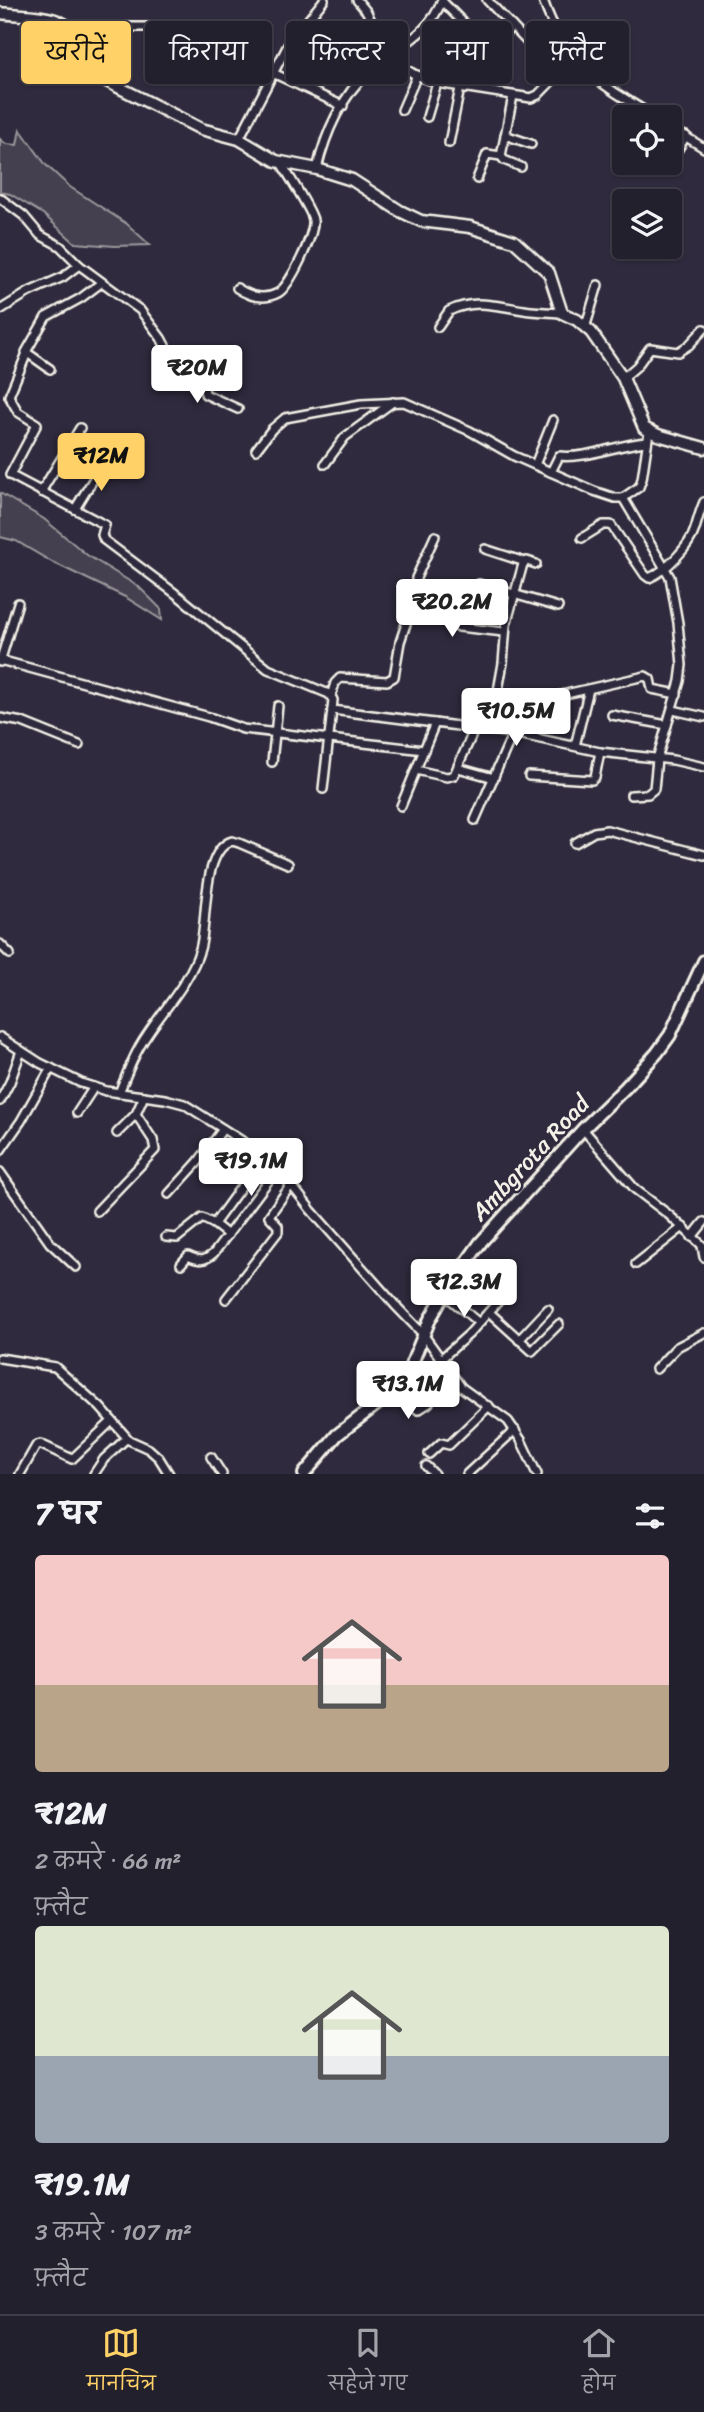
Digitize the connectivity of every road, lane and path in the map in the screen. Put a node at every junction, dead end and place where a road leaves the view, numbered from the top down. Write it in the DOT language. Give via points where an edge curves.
graph roads {
  1 [pos="324,0"];
  2 [pos="356,0"];
  3 [pos="488,0"];
  4 [pos="543,0"];
  5 [pos="442,1"];
  6 [pos="0,13"];
  7 [pos="57,21"];
  8 [pos="370,21"];
  9 [pos="462,21"];
  10 [pos="507,21"];
  11 [pos="550,21"];
  12 [pos="512,26"];
  13 [pos="526,41"];
  14 [pos="408,42"];
  15 [pos="408,70"];
  16 [pos="273,73"];
  17 [pos="417,75"];
  18 [pos="422,77"];
  19 [pos="112,84"];
  20 [pos="359,84"];
  21 [pos="437,84"];
  22 [pos="441,84"];
  23 [pos="466,84"];
  24 [pos="548,84"];
  25 [pos="602,84"];
  26 [pos="463,89"];
  27 [pos="513,96"];
  28 [pos="636,105"];
  29 [pos="343,106"];
  30 [pos="402,110"];
  31 [pos="427,117"];
  32 [pos="682,134"];
  33 [pos="505,135"];
  34 [pos="686,136"];
  35 [pos="239,139"];
  36 [pos="449,143"];
  37 [pos="682,143"];
  38 [pos="531,144"];
  39 [pos="704,148"];
  40 [pos="501,156"];
  41 [pos="281,163"];
  42 [pos="521,167"];
  43 [pos="317,169"];
  44 [pos="477,179"];
  45 [pos="0,198"];
  46 [pos="79,265"];
  47 [pos="101,283"];
  48 [pos="598,285"];
  49 [pos="237,288"];
  50 [pos="0,310"];
  51 [pos="562,313"];
  52 [pos="586,325"];
  53 [pos="438,327"];
  54 [pos="704,329"];
  55 [pos="26,353"];
  56 [pos="231,359"];
  57 [pos="50,369"];
  58 [pos="209,373"];
  59 [pos="623,378"];
  60 [pos="393,401"];
  61 [pos="238,409"];
  62 [pos="553,420"];
  63 [pos="80,428"];
  64 [pos="648,437"];
  65 [pos="704,448"];
  66 [pos="256,450"];
  67 [pos="104,462"];
  68 [pos="325,464"];
  69 [pos="535,465"];
  70 [pos="551,472"];
  71 [pos="41,492"];
  72 [pos="623,498"];
  73 [pos="704,502"];
  74 [pos="75,509"];
  75 [pos="435,536"];
  76 [pos="582,538"];
  77 [pos="485,549"];
  78 [pos="524,562"];
  79 [pos="536,565"];
  80 [pos="666,569"];
  81 [pos="479,584"];
  82 [pos="514,595"];
  83 [pos="18,603"];
  84 [pos="411,605"];
  85 [pos="558,607"];
  86 [pos="504,632"];
  87 [pos="0,661"];
  88 [pos="589,689"];
  89 [pos="677,694"];
  90 [pos="331,696"];
  91 [pos="557,696"];
  92 [pos="278,706"];
  93 [pos="332,710"];
  94 [pos="673,710"];
  95 [pos="612,715"];
  96 [pos="704,717"];
  97 [pos="0,718"];
  98 [pos="435,723"];
  99 [pos="667,725"];
  100 [pos="475,728"];
  101 [pos="491,730"];
  102 [pos="275,733"];
  103 [pos="513,733"];
  104 [pos="328,739"];
  105 [pos="79,745"];
  106 [pos="575,746"];
  107 [pos="424,750"];
  108 [pos="600,752"];
  109 [pos="657,759"];
  110 [pos="272,762"];
  111 [pos="704,767"];
  112 [pos="458,768"];
  113 [pos="416,770"];
  114 [pos="529,776"];
  115 [pos="494,778"];
  116 [pos="323,789"];
  117 [pos="631,795"];
  118 [pos="401,806"];
  119 [pos="475,820"];
  120 [pos="575,843"];
  121 [pos="704,855"];
  122 [pos="288,864"];
  123 [pos="0,944"];
  124 [pos="10,954"];
  125 [pos="704,961"];
  126 [pos="0,1037"];
  127 [pos="21,1051"];
  128 [pos="51,1068"];
  129 [pos="94,1087"];
  130 [pos="119,1093"];
  131 [pos="144,1096"];
  132 [pos="1,1098"];
  133 [pos="77,1113"];
  134 [pos="136,1114"];
  135 [pos="223,1129"];
  136 [pos="583,1129"];
  137 [pos="117,1133"];
  138 [pos="0,1151"];
  139 [pos="265,1154"];
  140 [pos="278,1168"];
  141 [pos="0,1172"];
  142 [pos="291,1185"];
  143 [pos="169,1194"];
  144 [pos="97,1211"];
  145 [pos="704,1222"];
  146 [pos="214,1224"];
  147 [pos="683,1227"];
  148 [pos="228,1235"];
  149 [pos="166,1237"];
  150 [pos="692,1237"];
  151 [pos="703,1246"];
  152 [pos="704,1257"];
  153 [pos="181,1264"];
  154 [pos="636,1264"];
  155 [pos="76,1267"];
  156 [pos="444,1294"];
  157 [pos="503,1296"];
  158 [pos="226,1299"];
  159 [pos="548,1309"];
  160 [pos="489,1312"];
  161 [pos="479,1323"];
  162 [pos="558,1324"];
  163 [pos="704,1333"];
  164 [pos="423,1334"];
  165 [pos="519,1340"];
  166 [pos="0,1358"];
  167 [pos="442,1359"];
  168 [pos="656,1369"];
  169 [pos="396,1388"];
  170 [pos="429,1403"];
  171 [pos="489,1406"];
  172 [pos="111,1421"];
  173 [pos="515,1430"];
  174 [pos="127,1438"];
  175 [pos="429,1454"];
  176 [pos="211,1457"];
  177 [pos="426,1466"];
  178 [pos="20,1474"];
  179 [pos="94,1474"];
  180 [pos="170,1474"];
  181 [pos="222,1474"];
  182 [pos="305,1474"];
  183 [pos="435,1474"];
  184 [pos="467,1474"];
  185 [pos="537,1474"];
  1 -- 16 [label="street" via="294,36"];
  2 -- 8 [label="street"];
  3 -- 10 [label="street"];
  4 -- 11 [label="street"];
  5 -- 9 [label="street"];
  5 -- 14 [label="street" via="430,24"];
  6 -- 7 [label="street" via="37,14"];
  12 -- 13 [label="street"];
  15 -- 17 [label="street"];
  16 -- 29 [label="street"];
  16 -- 35 [label="street"];
  17 -- 18 [label="street"];
  17 -- 30 [label="street"];
  19 -- 35 [label="street" via="201,129"];
  20 -- 29 [label="street"];
  21 -- 31 [label="street"];
  22 -- 26 [label="street"];
  23 -- 26 [label="street"];
  24 -- 27 [label="street" via="535,97"];
  25 -- 28 [label="street"];
  26 -- 27 [label="street"];
  26 -- 36 [label="street"];
  27 -- 33 [label="street"];
  29 -- 43 [label="street" via="326,138"];
  32 -- 34 [label="street"];
  33 -- 38 [label="street"];
  33 -- 40 [label="street"];
  34 -- 37 [label="street"];
  34 -- 39 [label="street"];
  35 -- 41 [label="street"];
  40 -- 42 [label="street"];
  40 -- 44 [label="street" via="487,154"];
  41 -- 43 [label="street"];
  41 -- 49 [label="street" via="311,213 308,242 277,293 254,297"];
  43 -- 51 [label="street" via="352,180 421,221 470,227 514,241 549,273"];
  45 -- 46 [label="street"];
  46 -- 47 [label="street"];
  46 -- 50 [label="street"];
  47 -- 55 [label="street" via="46,317"];
  47 -- 58 [label="street" via="140,310 173,359"];
  48 -- 52 [label="street"];
  51 -- 52 [label="street"];
  51 -- 53 [label="street" via="479,303 449,311"];
  52 -- 59 [label="street"];
  54 -- 59 [label="street" via="678,352 650,348"];
  55 -- 57 [label="street"];
  55 -- 71 [label="street" via="9,396 16,410 37,424 9,474"];
  56 -- 58 [label="street"];
  58 -- 61 [label="street" via="205,394"];
  59 -- 64 [label="street"];
  60 -- 66 [label="street" via="285,418"];
  60 -- 68 [label="street" via="345,437"];
  60 -- 69 [label="street" via="415,405"];
  62 -- 69 [label="street"];
  63 -- 71 [label="street"];
  64 -- 65 [label="street"];
  64 -- 70 [label="street" via="577,458 559,456"];
  64 -- 72 [label="street" via="639,487"];
  67 -- 74 [label="street"];
  69 -- 70 [label="street"];
  70 -- 72 [label="street" via="606,496"];
  71 -- 74 [label="street"];
  72 -- 80 [label="street"];
  73 -- 80 [label="street" via="694,532"];
  74 -- 90 [label="street" via="105,525 104,540 268,669"];
  75 -- 84 [label="street" via="416,578"];
  76 -- 80 [label="street" via="611,525 647,577"];
  77 -- 78 [label="street"];
  78 -- 79 [label="street"];
  78 -- 82 [label="street"];
  80 -- 89 [label="street" via="682,665"];
  81 -- 82 [label="street"];
  82 -- 85 [label="street"];
  82 -- 86 [label="street"];
  83 -- 87 [label="street"];
  84 -- 86 [label="street" via="458,627"];
  84 -- 90 [label="street" via="393,679 340,678"];
  86 -- 101 [label="street"];
  87 -- 102 [label="street" via="234,727"];
  88 -- 89 [label="street" via="647,676 652,689"];
  88 -- 91 [label="street"];
  88 -- 106 [label="street"];
  89 -- 94 [label="street"];
  90 -- 93 [label="street"];
  92 -- 102 [label="street"];
  93 -- 98 [label="street"];
  93 -- 104 [label="street"];
  94 -- 96 [label="street"];
  94 -- 99 [label="street"];
  95 -- 99 [label="street"];
  97 -- 105 [label="street"];
  98 -- 100 [label="street"];
  98 -- 107 [label="street"];
  99 -- 109 [label="street"];
  100 -- 101 [label="street"];
  100 -- 112 [label="street"];
  101 -- 103 [label="street"];
  102 -- 104 [label="street"];
  102 -- 110 [label="street"];
  103 -- 106 [label="street"];
  103 -- 115 [label="street"];
  104 -- 107 [label="street"];
  104 -- 116 [label="street"];
  106 -- 108 [label="street"];
  107 -- 113 [label="street"];
  108 -- 109 [label="street"];
  108 -- 114 [label="street" via="592,780"];
  109 -- 111 [label="street"];
  109 -- 117 [label="street" via="653,791"];
  112 -- 113 [label="street" via="451,777"];
  112 -- 115 [label="street"];
  113 -- 118 [label="street"];
  115 -- 119 [label="street"];
  120 -- 121 [label="street" via="607,830"];
  122 -- 130 [label="street" via="232,841 221,847 211,872 204,934 192,970 144,1038"];
  123 -- 124 [label="street"];
  125 -- 136 [label="main road, Ambgrota Road" via="670,1035"];
  126 -- 127 [label="street"];
  127 -- 128 [label="street"];
  127 -- 132 [label="street"];
  128 -- 129 [label="street"];
  128 -- 138 [label="street"];
  129 -- 130 [label="street"];
  129 -- 133 [label="street"];
  130 -- 131 [label="street"];
  131 -- 134 [label="street"];
  131 -- 135 [label="street" via="184,1104"];
  134 -- 137 [label="street"];
  134 -- 144 [label="street" via="155,1150"];
  135 -- 139 [label="street"];
  135 -- 143 [label="street"];
  136 -- 147 [label="street" via="635,1189"];
  136 -- 156 [label="main road, Ambgrota Road" via="481,1242"];
  139 -- 140 [label="street"];
  139 -- 146 [label="street"];
  140 -- 142 [label="street"];
  140 -- 148 [label="street"];
  141 -- 155 [label="street" via="50,1244"];
  142 -- 158 [label="street" via="269,1213 278,1232"];
  142 -- 164 [label="street"];
  145 -- 150 [label="street"];
  146 -- 148 [label="street"];
  146 -- 149 [label="street" via="202,1218 177,1237"];
  147 -- 150 [label="street"];
  147 -- 154 [label="street"];
  148 -- 153 [label="street" via="210,1257 198,1261 188,1256"];
  150 -- 151 [label="street"];
  151 -- 152 [label="street"];
  156 -- 161 [label="street"];
  156 -- 164 [label="main road, Ambgrota Road"];
  157 -- 160 [label="street"];
  159 -- 165 [label="street"];
  160 -- 161 [label="street"];
  160 -- 165 [label="street"];
  161 -- 167 [label="street"];
  162 -- 165 [label="street" via="534,1350"];
  163 -- 168 [label="street" via="677,1348"];
  164 -- 167 [label="street"];
  164 -- 169 [label="main road, Ambgrota Road" via="408,1373"];
  166 -- 172 [label="street" via="55,1367"];
  167 -- 171 [label="street" via="461,1387"];
  169 -- 170 [label="street" via="418,1410"];
  169 -- 182 [label="main road, Ambgrota Road" via="337,1435"];
  171 -- 173 [label="street"];
  171 -- 175 [label="street" via="449,1446 441,1443"];
  172 -- 174 [label="street"];
  172 -- 178 [label="street" via="72,1459 36,1446"];
  173 -- 184 [label="street"];
  173 -- 185 [label="street"];
  174 -- 179 [label="street"];
  174 -- 180 [label="street" via="149,1449"];
  176 -- 181 [label="street"];
  177 -- 183 [label="street"];
}
